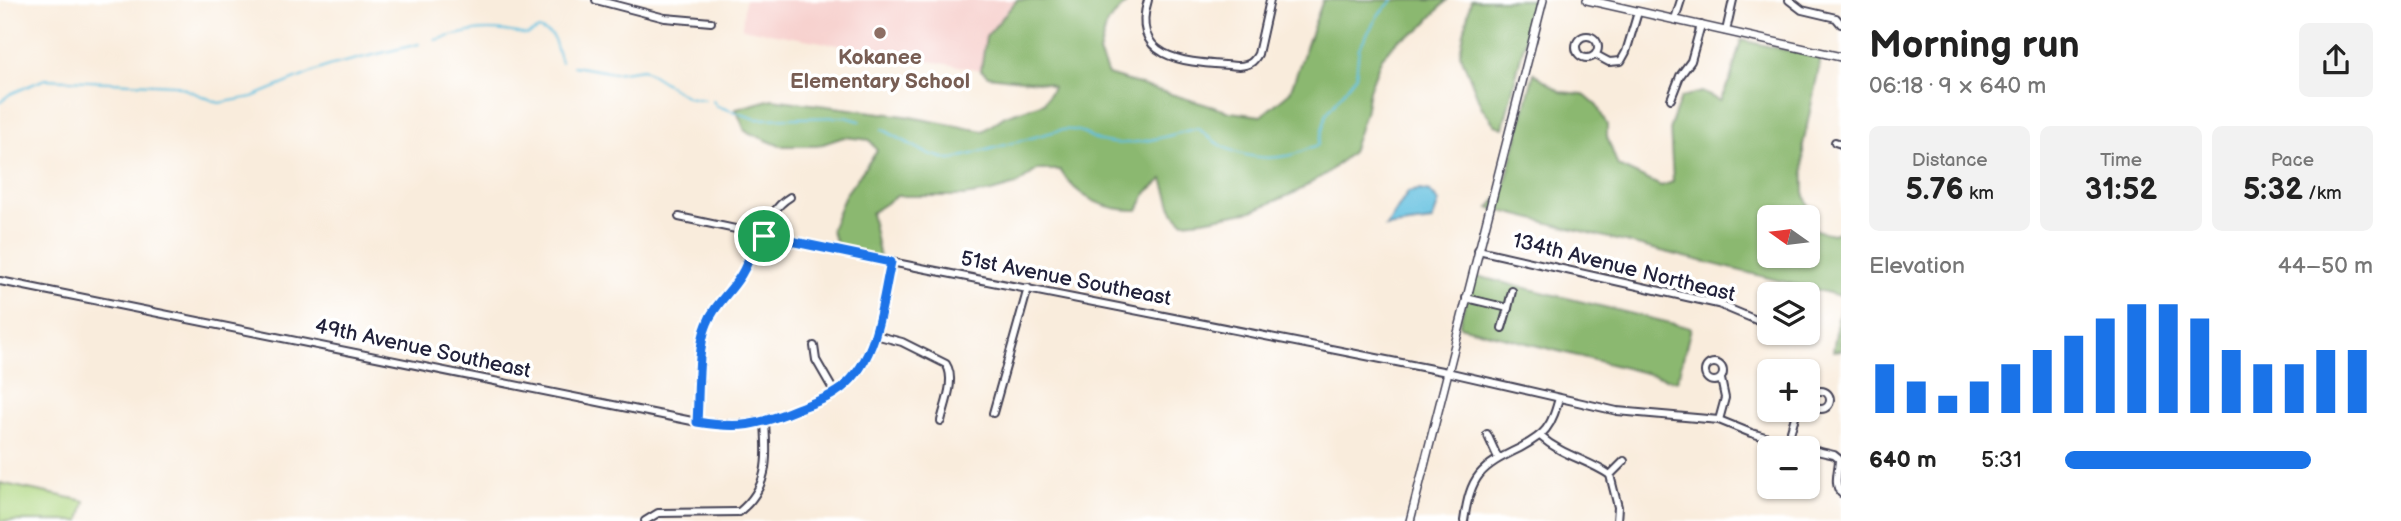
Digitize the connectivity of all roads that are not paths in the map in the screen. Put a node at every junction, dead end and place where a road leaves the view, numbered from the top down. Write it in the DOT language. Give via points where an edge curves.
graph roads {
  1 [pos="596,0"];
  2 [pos="1148,0"];
  3 [pos="1270,0"];
  4 [pos="1542,0"];
  5 [pos="1587,0"];
  6 [pos="1681,0"];
  7 [pos="1733,0"];
  8 [pos="1789,0"];
  9 [pos="1638,12"];
  10 [pos="1675,19"];
  11 [pos="711,22"];
  12 [pos="1841,24"];
  13 [pos="1701,25"];
  14 [pos="1726,30"];
  15 [pos="1596,55"];
  16 [pos="1841,57"];
  17 [pos="1671,99"];
  18 [pos="790,197"];
  19 [pos="678,217"];
  20 [pos="760,235"];
  21 [pos="1478,250"];
  22 [pos="891,262"];
  23 [pos="0,281"];
  24 [pos="1028,288"];
  25 [pos="1512,291"];
  26 [pos="1466,298"];
  27 [pos="1507,307"];
  28 [pos="1757,320"];
  29 [pos="1502,328"];
  30 [pos="876,335"];
  31 [pos="814,346"];
  32 [pos="1447,372"];
  33 [pos="1721,379"];
  34 [pos="835,393"];
  35 [pos="1559,398"];
  36 [pos="993,413"];
  37 [pos="1719,420"];
  38 [pos="941,421"];
  39 [pos="697,422"];
  40 [pos="765,422"];
  41 [pos="1487,434"];
  42 [pos="1540,436"];
  43 [pos="1761,436"];
  44 [pos="1820,452"];
  45 [pos="1499,458"];
  46 [pos="1625,461"];
  47 [pos="1610,475"];
  48 [pos="1839,491"];
  49 [pos="739,512"];
  50 [pos="648,518"];
  51 [pos="742,521"];
  52 [pos="1410,521"];
  53 [pos="1464,521"];
  54 [pos="1617,521"];
  1 -- 11 [label="street" via="665,18"];
  2 -- 3 [label="street" via="1144,11 1149,39 1164,55 1178,61 1239,66 1254,61 1258,54"];
  4 -- 21 [label="street"];
  5 -- 9 [label="street"];
  6 -- 10 [label="street"];
  7 -- 14 [label="street"];
  8 -- 12 [label="street" via="1802,10 1836,18"];
  9 -- 10 [label="street"];
  9 -- 15 [label="street" via="1621,61 1609,62"];
  10 -- 13 [label="street"];
  13 -- 14 [label="street"];
  13 -- 17 [label="street" via="1691,61"];
  14 -- 16 [label="street"];
  18 -- 20 [label="street" via="779,204"];
  19 -- 20 [label="street, 51st Avenue Southeast"];
  20 -- 22 [label="street, 51st Avenue Southeast"];
  20 -- 39 [label="street" via="741,276 706,325"];
  21 -- 26 [label="street"];
  21 -- 28 [label="street, 134th Avenue Northeast" via="1718,304"];
  22 -- 24 [label="street, 51st Avenue Southeast"];
  22 -- 30 [label="street"];
  23 -- 39 [label="street, 49th Avenue Southeast"];
  24 -- 32 [label="street, 51st Avenue Southeast"];
  24 -- 36 [label="street"];
  25 -- 27 [label="street"];
  26 -- 27 [label="street"];
  26 -- 32 [label="street"];
  27 -- 29 [label="street"];
  30 -- 34 [label="street" via="862,366"];
  30 -- 38 [label="street" via="946,364 951,379"];
  31 -- 34 [label="street" via="816,360"];
  32 -- 35 [label="street, 51st Avenue Southeast"];
  32 -- 52 [label="street"];
  33 -- 37 [label="street" via="1725,398"];
  34 -- 40 [label="street, 49th Avenue Southeast"];
  35 -- 37 [label="street, 51st Avenue Southeast" via="1617,411"];
  35 -- 42 [label="street"];
  37 -- 43 [label="street, 51st Avenue Southeast"];
  39 -- 40 [label="street, 49th Avenue Southeast" via="741,426"];
  40 -- 49 [label="street" via="764,476 752,502"];
  41 -- 45 [label="street"];
  42 -- 45 [label="street"];
  42 -- 47 [label="street" via="1563,454"];
  44 -- 48 [label="street, 51st Avenue Southeast" via="1839,459"];
  45 -- 53 [label="street" via="1485,466 1474,481"];
  46 -- 47 [label="street"];
  47 -- 54 [label="street"];
  49 -- 50 [label="street" via="658,513"];
  49 -- 51 [label="street"];
}
